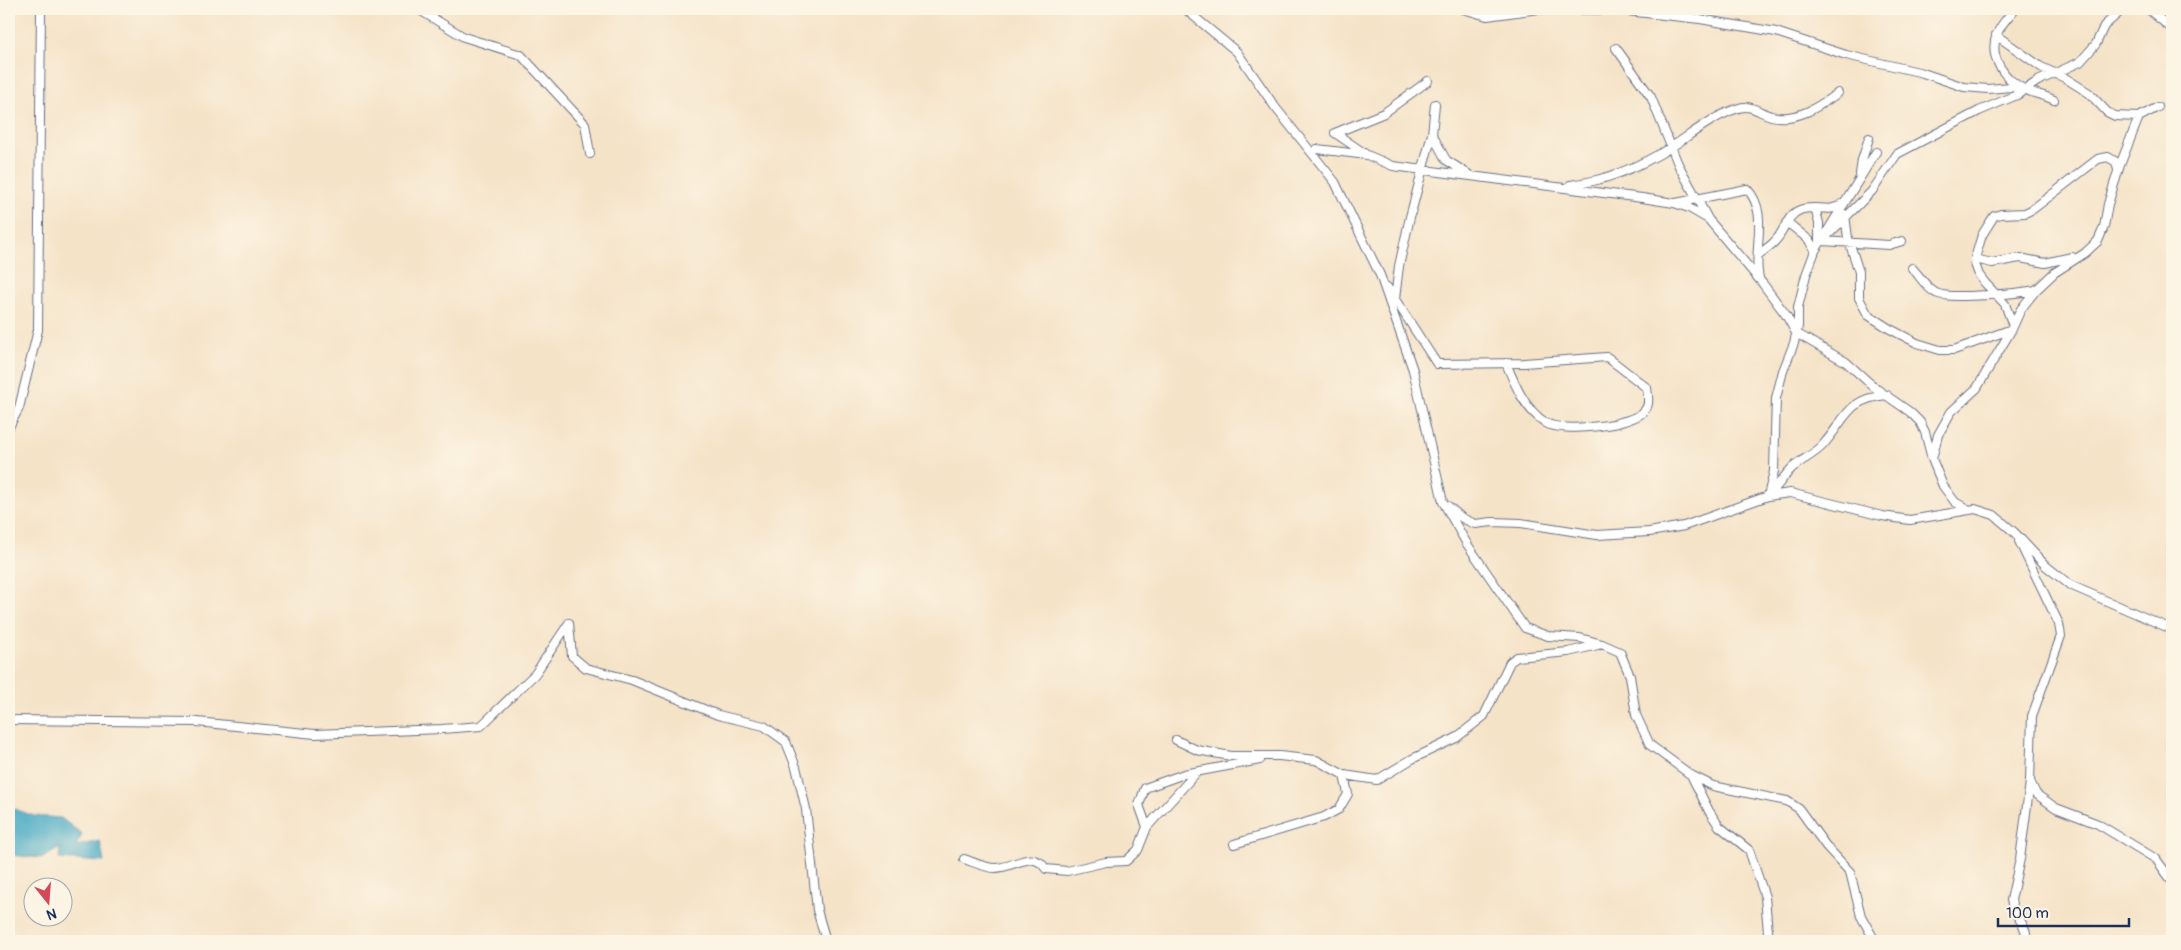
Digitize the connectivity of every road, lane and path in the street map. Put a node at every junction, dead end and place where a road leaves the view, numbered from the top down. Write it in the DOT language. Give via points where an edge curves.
graph roads {
  1 [pos="41,9"];
  2 [pos="418,9"];
  3 [pos="1185,9"];
  4 [pos="1463,9"];
  5 [pos="2015,9"];
  6 [pos="2123,9"];
  7 [pos="2148,9"];
  8 [pos="2172,29"];
  9 [pos="1996,35"];
  10 [pos="1616,48"];
  11 [pos="2056,73"];
  12 [pos="1428,81"];
  13 [pos="2025,90"];
  14 [pos="1838,94"];
  15 [pos="2054,100"];
  16 [pos="1435,104"];
  17 [pos="2158,107"];
  18 [pos="2139,117"];
  19 [pos="1432,134"];
  20 [pos="1869,138"];
  21 [pos="1671,147"];
  22 [pos="1318,149"];
  23 [pos="1876,152"];
  24 [pos="590,154"];
  25 [pos="1367,155"];
  26 [pos="1422,170"];
  27 [pos="2118,172"];
  28 [pos="1474,177"];
  29 [pos="1860,178"];
  30 [pos="1558,186"];
  31 [pos="1698,199"];
  32 [pos="1847,200"];
  33 [pos="1674,203"];
  34 [pos="1815,208"];
  35 [pos="1845,218"];
  36 [pos="1708,219"];
  37 [pos="1787,222"];
  38 [pos="1902,241"];
  39 [pos="1850,243"];
  40 [pos="1818,247"];
  41 [pos="2085,253"];
  42 [pos="1758,255"];
  43 [pos="1976,259"];
  44 [pos="1912,268"];
  45 [pos="1380,274"];
  46 [pos="1760,281"];
  47 [pos="2036,290"];
  48 [pos="1994,293"];
  49 [pos="1395,299"];
  50 [pos="2013,327"];
  51 [pos="1796,333"];
  52 [pos="1506,363"];
  53 [pos="1887,395"];
  54 [pos="9,427"];
  55 [pos="1932,459"];
  56 [pos="1768,496"];
  57 [pos="1443,502"];
  58 [pos="1969,510"];
  59 [pos="2014,532"];
  60 [pos="2172,632"];
  61 [pos="1602,644"];
  62 [pos="9,720"];
  63 [pos="1176,740"];
  64 [pos="1282,756"];
  65 [pos="1197,772"];
  66 [pos="1344,775"];
  67 [pos="1691,775"];
  68 [pos="2030,781"];
  69 [pos="1147,827"];
  70 [pos="1234,844"];
  71 [pos="964,859"];
  72 [pos="2172,881"];
  73 [pos="826,941"];
  74 [pos="1771,941"];
  75 [pos="1874,941"];
  76 [pos="2021,941"];
  1 -- 54 [label="street" via="38,330 19,408"];
  2 -- 24 [label="street" via="464,37 521,55 585,124"];
  3 -- 45 [label="street" via="1237,52 1275,107 1336,182"];
  4 -- 13 [label="street" via="1487,16 1539,9 1618,10 1700,18 1776,32 1846,55 1964,86 2011,86"];
  5 -- 9 [label="street"];
  6 -- 11 [label="street" via="2104,26 2087,56"];
  7 -- 8 [label="street"];
  9 -- 11 [label="street"];
  9 -- 13 [label="street" via="1995,56 1999,66"];
  10 -- 21 [label="street" via="1651,97"];
  11 -- 13 [label="street"];
  11 -- 18 [label="street" via="2089,93 2107,112 2115,116"];
  12 -- 25 [label="street" via="1384,113 1335,133"];
  13 -- 15 [label="street"];
  13 -- 35 [label="street" via="1897,154 1872,191"];
  14 -- 21 [label="street" via="1814,110 1794,116 1773,116 1752,107 1738,108"];
  16 -- 19 [label="street"];
  17 -- 18 [label="street"];
  18 -- 27 [label="street"];
  19 -- 26 [label="street"];
  19 -- 28 [label="street" via="1446,160"];
  20 -- 29 [label="street"];
  21 -- 30 [label="street" via="1605,179"];
  21 -- 31 [label="street"];
  22 -- 25 [label="street"];
  23 -- 29 [label="street"];
  25 -- 26 [label="street" via="1393,166"];
  26 -- 28 [label="street"];
  26 -- 49 [label="street" via="1399,266"];
  27 -- 41 [label="street" via="2104,227 2098,241"];
  27 -- 43 [label="street" via="2113,159 2108,156 2098,159 2026,213 1994,216 1978,244"];
  28 -- 30 [label="street"];
  29 -- 32 [label="street"];
  30 -- 33 [label="street"];
  31 -- 33 [label="street"];
  31 -- 36 [label="street"];
  31 -- 42 [label="street" via="1747,189 1754,196 1759,213"];
  32 -- 34 [label="street" via="1832,210"];
  32 -- 35 [label="street"];
  32 -- 40 [label="street"];
  33 -- 36 [label="street"];
  34 -- 37 [label="street" via="1800,210"];
  34 -- 40 [label="street" via="1820,229"];
  35 -- 39 [label="street"];
  35 -- 40 [label="street"];
  36 -- 46 [label="street"];
  37 -- 40 [label="street"];
  37 -- 42 [label="street" via="1777,240"];
  38 -- 39 [label="street" via="1889,245"];
  39 -- 40 [label="street"];
  39 -- 50 [label="street" via="1857,261 1859,298 1868,315 1917,343 1940,350 1954,350"];
  40 -- 51 [label="street" via="1806,275"];
  41 -- 43 [label="street" via="2045,263 2020,258 1992,263"];
  41 -- 47 [label="street" via="2054,273"];
  42 -- 46 [label="street"];
  43 -- 48 [label="street" via="1979,275"];
  44 -- 48 [label="street" via="1938,294 1968,297"];
  45 -- 49 [label="street"];
  45 -- 57 [label="street" via="1413,370"];
  46 -- 51 [label="street"];
  47 -- 48 [label="street"];
  47 -- 50 [label="street" via="2021,309"];
  48 -- 50 [label="street" via="2005,304"];
  49 -- 52 [label="street" via="1437,364"];
  50 -- 55 [label="street" via="1977,388 1951,412 1938,435"];
  51 -- 53 [label="street" via="1841,358"];
  51 -- 56 [label="street" via="1776,398 1775,461"];
  52 -- 52 [label="street" via="1607,357 1647,388 1648,402 1645,411 1636,417 1604,426 1565,429 1547,424 1530,410"];
  53 -- 55 [label="street" via="1920,422"];
  53 -- 56 [label="street" via="1859,401 1845,414 1824,444 1792,468"];
  55 -- 58 [label="street" via="1943,486 1955,502"];
  56 -- 57 [label="street" via="1684,526 1597,535 1521,523 1476,524 1462,518"];
  56 -- 58 [label="street" via="1790,492 1910,520"];
  57 -- 61 [label="street" via="1467,544 1525,628 1548,636 1580,638"];
  58 -- 59 [label="street" via="1975,508 1994,515"];
  59 -- 60 [label="street" via="2046,566 2070,585"];
  59 -- 68 [label="street" via="2059,624 2061,636 2032,716"];
  61 -- 66 [label="street" via="1568,652 1518,657 1510,662 1484,716 1456,738 1377,780"];
  61 -- 67 [label="street" via="1620,652 1630,676 1636,715 1650,745"];
  62 -- 73 [label="street" via="197,722 315,734 481,726 535,674 569,623 572,656 586,668 632,680 718,715 764,726 786,742 796,767 806,810 817,910"];
  63 -- 64 [label="street" via="1197,750 1231,756"];
  64 -- 65 [label="street"];
  64 -- 66 [label="street" via="1316,760"];
  65 -- 69 [label="street"];
  65 -- 69 [label="street" via="1145,788 1139,805"];
  66 -- 70 [label="street" via="1348,794 1339,809 1324,817"];
  67 -- 74 [label="street" via="1719,826 1749,850 1765,897"];
  67 -- 75 [label="street" via="1713,786 1787,801 1799,809 1850,872 1861,916"];
  68 -- 72 [label="street" via="2036,794 2056,808 2098,824 2156,859"];
  68 -- 76 [label="street" via="2012,900 2012,907 2024,922 2026,933"];
  69 -- 71 [label="street" via="1138,850 1126,861 1067,871 1046,869 1042,862 1028,858 1010,866 993,868"];
}
